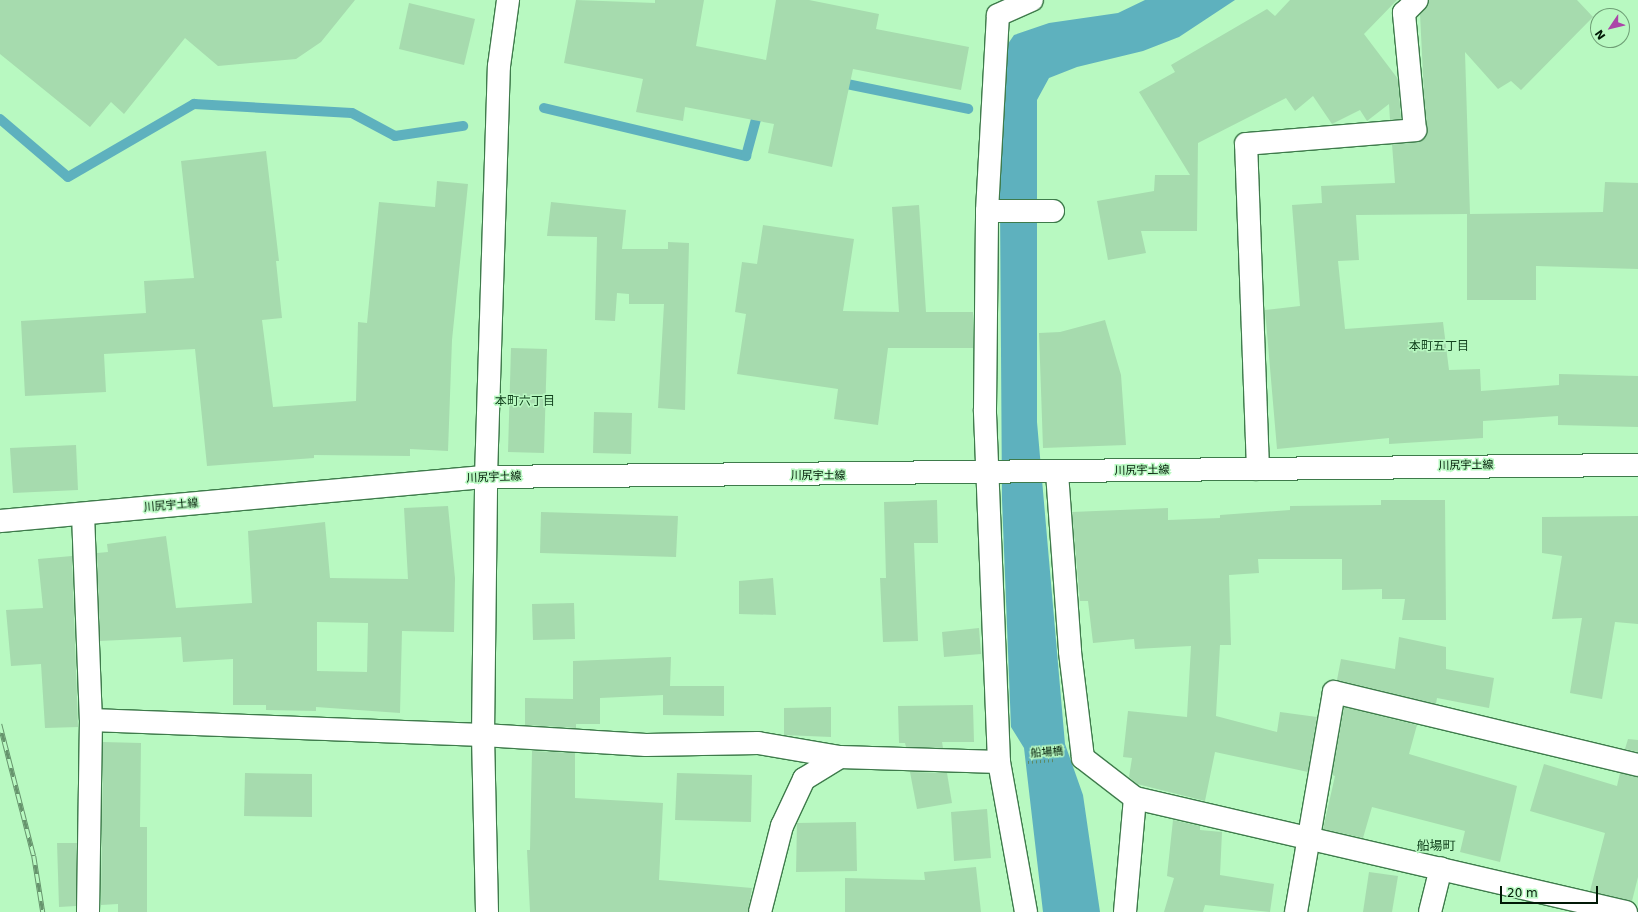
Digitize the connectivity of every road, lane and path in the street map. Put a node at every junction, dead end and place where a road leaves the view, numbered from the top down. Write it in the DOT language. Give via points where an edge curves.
graph roads {
  1 [pos="508,0"];
  2 [pos="1028,0"];
  3 [pos="1417,0"];
  4 [pos="994,7"];
  5 [pos="987,211"];
  6 [pos="1053,211"];
  7 [pos="1638,465"];
  8 [pos="1258,470"];
  9 [pos="1052,473"];
  10 [pos="991,475"];
  11 [pos="486,477"];
  12 [pos="83,514"];
  13 [pos="0,521"];
  14 [pos="91,720"];
  15 [pos="483,735"];
  16 [pos="840,757"];
  17 [pos="1059,760"];
  18 [pos="999,762"];
  19 [pos="1021,763"];
  20 [pos="1638,765"];
  21 [pos="1135,798"];
  22 [pos="1309,838"];
  23 [pos="1440,868"];
  24 [pos="88,912"];
  25 [pos="487,912"];
  26 [pos="760,912"];
  27 [pos="1026,912"];
  28 [pos="1125,912"];
  29 [pos="1296,912"];
  30 [pos="1430,912"];
  31 [pos="1626,912"];
  1 -- 11 [label="street" via="499,66"];
  2 -- 4 [label="street"];
  3 -- 8 [label="street" via="1404,13 1415,130 1246,144"];
  4 -- 5 [label="street"];
  5 -- 6 [label="street"];
  5 -- 10 [label="street"];
  7 -- 8 [label="street, 川尻宇土線"];
  8 -- 9 [label="street, 川尻宇土線"];
  9 -- 10 [label="street, 川尻宇土線"];
  9 -- 21 [label="street" via="1083,758"];
  10 -- 11 [label="street, 川尻宇土線"];
  10 -- 18 [label="street"];
  11 -- 12 [label="street, 川尻宇土線"];
  11 -- 15 [label="street"];
  12 -- 13 [label="street, 川尻宇土線"];
  12 -- 14 [label="street"];
  14 -- 15 [label="street"];
  14 -- 24 [label="street"];
  15 -- 16 [label="street" via="646,745 758,743"];
  15 -- 25 [label="street"];
  16 -- 18 [label="street"];
  16 -- 26 [label="street" via="804,779 782,826"];
  17 -- 19 [label="path, 船場橋"];
  18 -- 27 [label="street"];
  20 -- 22 [label="street" via="1334,692"];
  21 -- 22 [label="street"];
  21 -- 28 [label="street"];
  22 -- 23 [label="street"];
  22 -- 29 [label="street"];
  23 -- 30 [label="street"];
  23 -- 31 [label="street"];
}
